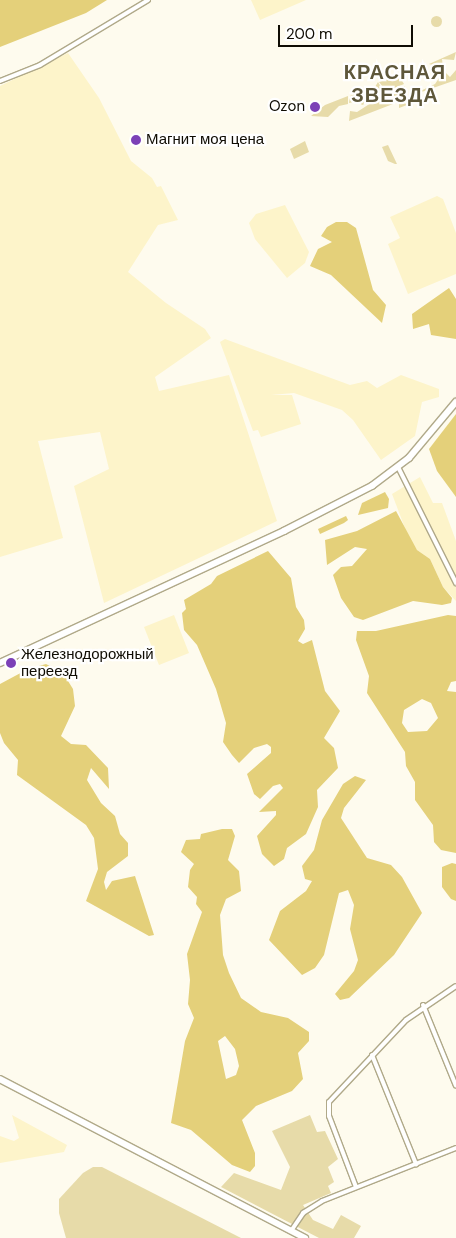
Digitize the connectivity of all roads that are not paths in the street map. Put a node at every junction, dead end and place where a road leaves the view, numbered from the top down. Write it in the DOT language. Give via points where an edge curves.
graph roads {
  1 [pos="148,0"];
  2 [pos="0,81"];
  3 [pos="456,402"];
  4 [pos="398,467"];
  5 [pos="456,583"];
  6 [pos="0,663"];
  7 [pos="456,986"];
  8 [pos="423,1005"];
  9 [pos="372,1055"];
  10 [pos="0,1079"];
  11 [pos="456,1086"];
  12 [pos="456,1148"];
  13 [pos="416,1164"];
  14 [pos="356,1187"];
  15 [pos="291,1231"];
  16 [pos="305,1238"];
  1 -- 2 [label="street" via="40,65"];
  3 -- 4 [label="main road"];
  4 -- 5 [label="street"];
  4 -- 6 [label="main road" via="350,498 284,531"];
  7 -- 8 [label="street"];
  8 -- 9 [label="street"];
  8 -- 11 [label="street"];
  9 -- 13 [label="street"];
  9 -- 14 [label="street" via="329,1102 327,1109"];
  10 -- 15 [label="main road"];
  12 -- 13 [label="street"];
  13 -- 14 [label="street"];
  14 -- 15 [label="street" via="303,1213"];
  15 -- 16 [label="main road"];
}
